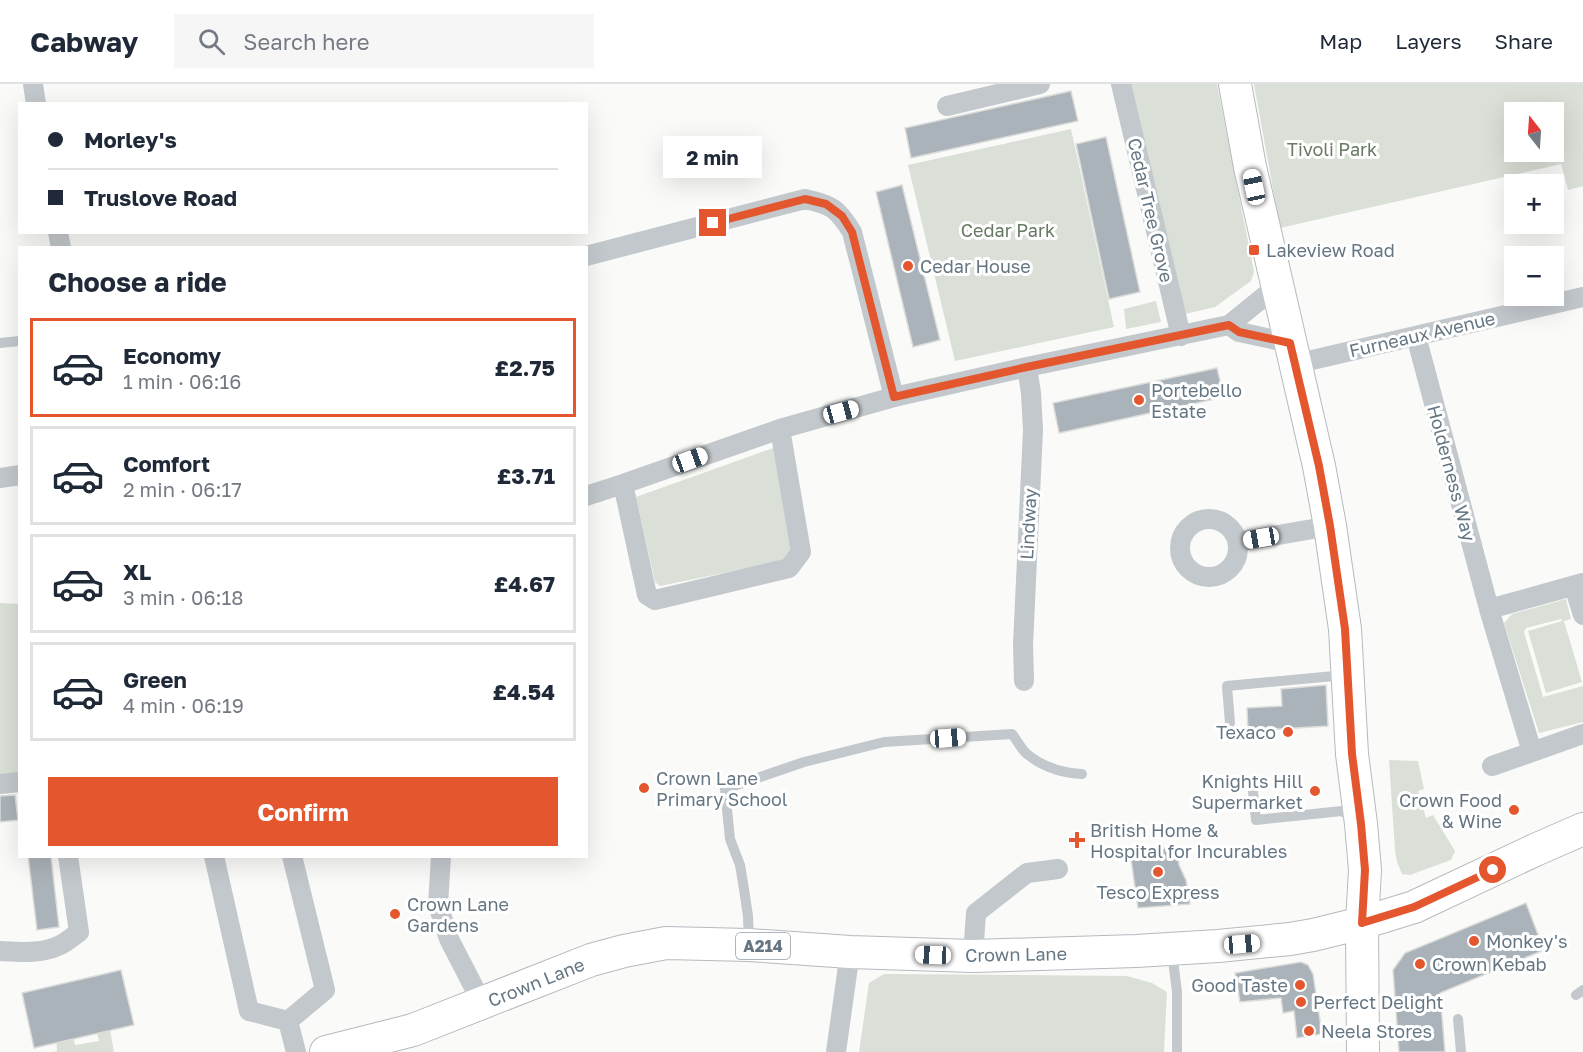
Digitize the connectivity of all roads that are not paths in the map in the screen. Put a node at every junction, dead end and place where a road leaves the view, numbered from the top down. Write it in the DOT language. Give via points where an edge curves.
graph roads {
  1 [pos="33,84"];
  2 [pos="1040,84"];
  3 [pos="1121,84"];
  4 [pos="1234,84"];
  5 [pos="36,102"];
  6 [pos="947,106"];
  7 [pos="588,255"];
  8 [pos="1276,287"];
  9 [pos="1583,297"];
  10 [pos="1229,325"];
  11 [pos="1181,336"];
  12 [pos="1416,336"];
  13 [pos="18,341"];
  14 [pos="0,344"];
  15 [pos="1293,353"];
  16 [pos="1027,367"];
  17 [pos="894,397"];
  18 [pos="780,429"];
  19 [pos="18,475"];
  20 [pos="0,478"];
  21 [pos="623,484"];
  22 [pos="588,495"];
  23 [pos="1330,526"];
  24 [pos="1238,542"];
  25 [pos="1579,584"];
  26 [pos="1489,609"];
  27 [pos="1583,615"];
  28 [pos="1349,675"];
  29 [pos="1024,681"];
  30 [pos="1230,723"];
  31 [pos="1583,734"];
  32 [pos="1532,752"];
  33 [pos="1492,766"];
  34 [pos="1082,774"];
  35 [pos="18,782"];
  36 [pos="1252,782"];
  37 [pos="0,784"];
  38 [pos="1361,824"];
  39 [pos="1583,829"];
  40 [pos="68,858"];
  41 [pos="214,858"];
  42 [pos="292,858"];
  43 [pos="441,858"];
  44 [pos="1058,869"];
  45 [pos="1362,923"];
  46 [pos="749,945"];
  47 [pos="1172,949"];
  48 [pos="0,951"];
  49 [pos="850,952"];
  50 [pos="972,956"];
  51 [pos="482,1003"];
  52 [pos="1458,1019"];
  53 [pos="288,1021"];
  54 [pos="296,1052"];
  55 [pos="326,1052"];
  56 [pos="836,1052"];
  57 [pos="1177,1052"];
  58 [pos="1363,1052"];
  59 [pos="1461,1052"];
  1 -- 5 [label="street"];
  2 -- 6 [label="street"];
  3 -- 11 [label="street, Cedar Tree Grove"];
  4 -- 8 [label="main road"];
  7 -- 17 [label="street" via="805,199 826,204 842,216 852,232"];
  8 -- 10 [label="street"];
  8 -- 15 [label="main road"];
  9 -- 12 [label="street, Furneaux Avenue"];
  10 -- 11 [label="street"];
  10 -- 15 [label="street"];
  11 -- 16 [label="street"];
  12 -- 15 [label="street, Furneaux Avenue"];
  12 -- 26 [label="street, Holderness Way"];
  13 -- 14 [label="lane"];
  15 -- 23 [label="main road"];
  16 -- 17 [label="street"];
  16 -- 29 [label="street, Lindway" via="1033,430"];
  17 -- 18 [label="street"];
  18 -- 21 [label="street"];
  18 -- 21 [label="street" via="801,552 789,568 655,600 647,595"];
  19 -- 20 [label="street"];
  21 -- 22 [label="street"];
  23 -- 24 [label="street"];
  23 -- 28 [label="main road"];
  25 -- 26 [label="street"];
  25 -- 27 [label="street"];
  26 -- 32 [label="street, Holderness Way"];
  28 -- 30 [label="lane" via="1227,686"];
  28 -- 38 [label="main road" via="1352,754"];
  31 -- 32 [label="street"];
  32 -- 33 [label="street"];
  34 -- 46 [label="lane" via="1064,773 1044,765 1026,753 1012,734 884,742 804,762 724,789 730,839 744,889"];
  35 -- 37 [label="street"];
  36 -- 38 [label="lane" via="1256,820 1342,812"];
  38 -- 45 [label="main road" via="1365,870"];
  39 -- 45 [label="main road, A214" via="1414,907"];
  40 -- 48 [label="street" via="79,932 51,948"];
  41 -- 53 [label="street" via="249,1011"];
  42 -- 53 [label="street" via="325,990"];
  43 -- 51 [label="street" via="438,905 449,939"];
  44 -- 50 [label="street" via="1027,873 976,913"];
  45 -- 47 [label="main road, Crown Lane / A214" via="1290,939"];
  45 -- 58 [label="main road"];
  46 -- 49 [label="main road, Crown Lane / A214"];
  46 -- 51 [label="main road, Crown Lane / A214" via="666,943 624,951"];
  47 -- 50 [label="main road, Crown Lane / A214"];
  47 -- 57 [label="lane"];
  49 -- 50 [label="main road, Crown Lane / A214"];
  49 -- 56 [label="street"];
  51 -- 55 [label="main road, Crown Lane / A214" via="413,1030"];
  52 -- 59 [label="lane"];
  53 -- 54 [label="street"];
}
